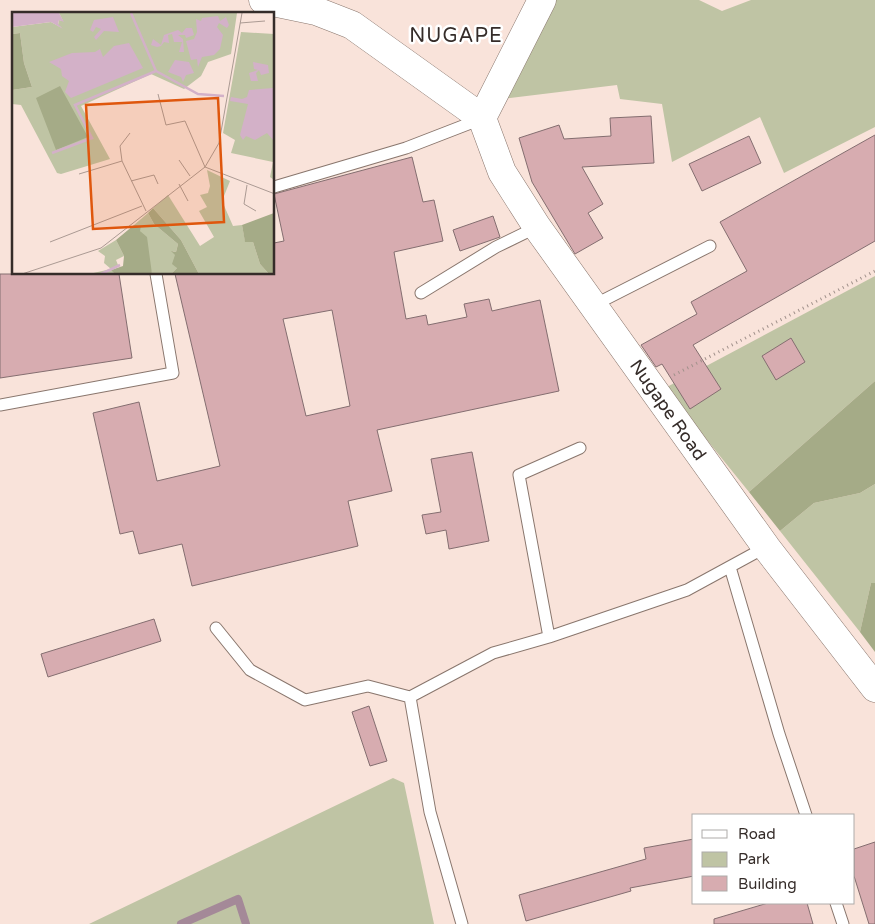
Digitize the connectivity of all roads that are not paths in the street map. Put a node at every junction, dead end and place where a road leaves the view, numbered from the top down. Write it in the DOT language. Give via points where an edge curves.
graph roads {
  1 [pos="263,0"];
  2 [pos="542,0"];
  3 [pos="482,118"];
  4 [pos="275,187"];
  5 [pos="537,226"];
  6 [pos="710,246"];
  7 [pos="156,275"];
  8 [pos="420,292"];
  9 [pos="594,305"];
  10 [pos="0,405"];
  11 [pos="580,448"];
  12 [pos="766,547"];
  13 [pos="730,567"];
  14 [pos="216,628"];
  15 [pos="549,638"];
  16 [pos="875,688"];
  17 [pos="410,697"];
  18 [pos="806,814"];
  19 [pos="836,904"];
  20 [pos="462,924"];
  21 [pos="843,924"];
  1 -- 3 [label="main road" via="316,11 352,24"];
  2 -- 3 [label="main road"];
  3 -- 4 [label="lane" via="406,148"];
  3 -- 5 [label="main road, Nugape Road" via="502,172"];
  5 -- 8 [label="lane"];
  5 -- 9 [label="main road, Nugape Road"];
  6 -- 9 [label="lane"];
  7 -- 10 [label="lane" via="173,373"];
  9 -- 12 [label="main road, Nugape Road"];
  11 -- 15 [label="lane" via="519,475"];
  12 -- 13 [label="lane"];
  12 -- 16 [label="main road, Nugape Road"];
  13 -- 15 [label="lane" via="687,590"];
  13 -- 18 [label="lane"];
  14 -- 17 [label="lane" via="250,670 305,700 368,686"];
  15 -- 17 [label="lane" via="493,653"];
  17 -- 20 [label="lane" via="430,812"];
  19 -- 21 [label="lane"];
}
